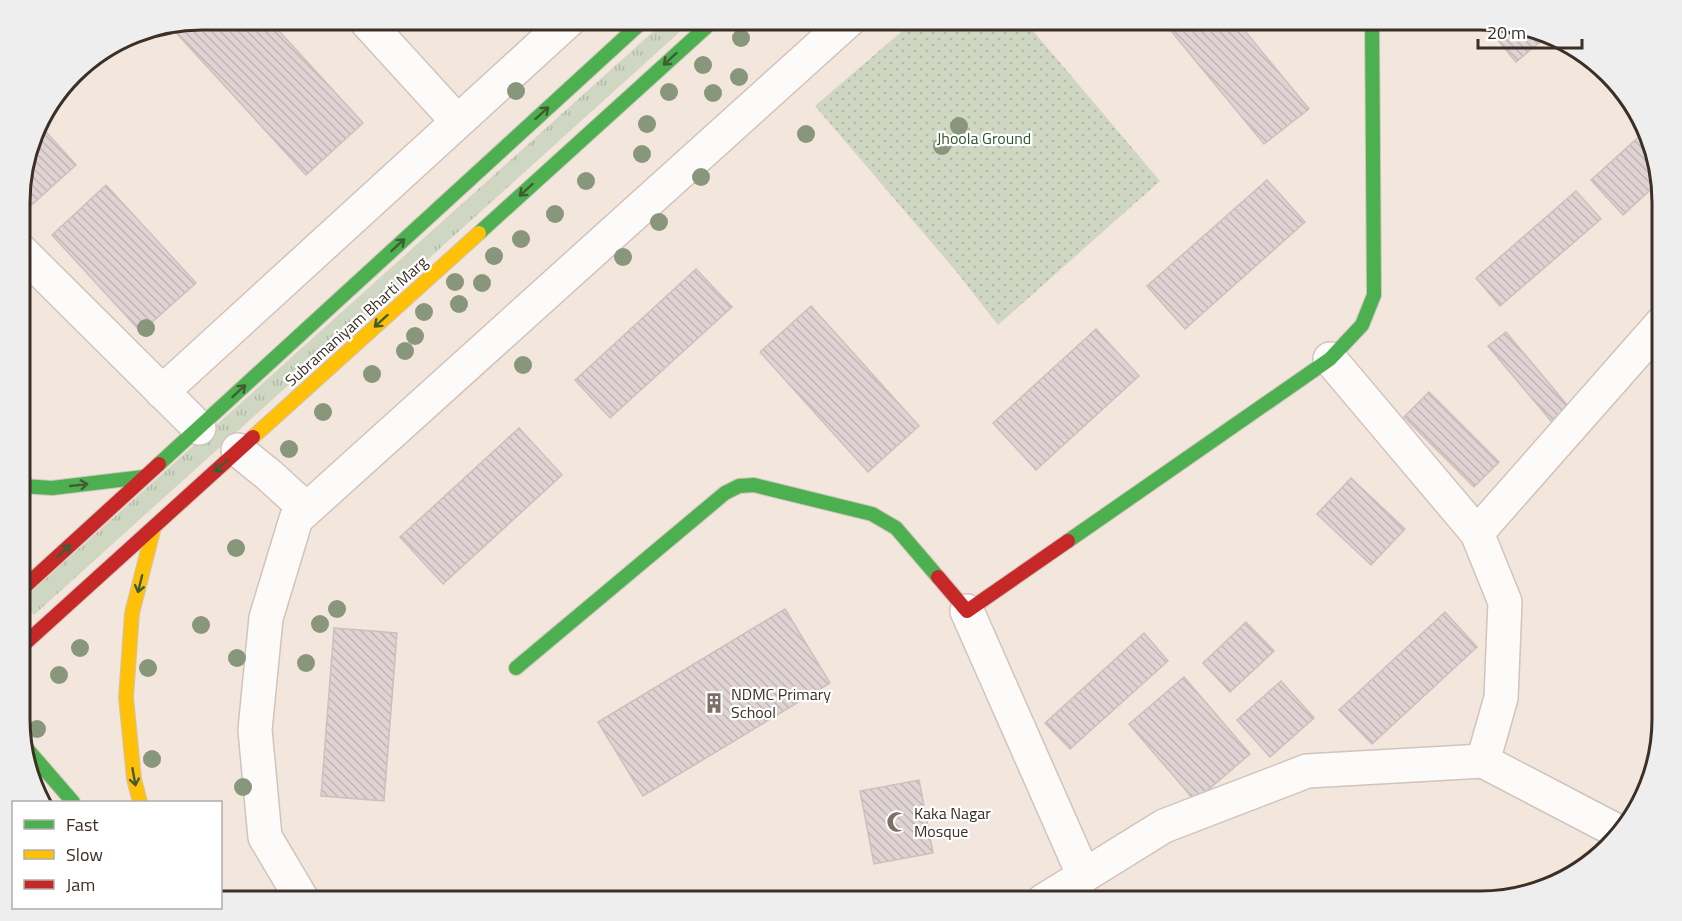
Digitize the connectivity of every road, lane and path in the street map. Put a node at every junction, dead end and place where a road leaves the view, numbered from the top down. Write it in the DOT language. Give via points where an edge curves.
graph roads {
  1 [pos="374,30"];
  2 [pos="558,30"];
  3 [pos="634,30"];
  4 [pos="703,30"];
  5 [pos="838,30"];
  6 [pos="1372,30"];
  7 [pos="457,121"];
  8 [pos="30,259"];
  9 [pos="1652,334"];
  10 [pos="1330,359"];
  11 [pos="162,392"];
  12 [pos="199,428"];
  13 [pos="238,450"];
  14 [pos="144,477"];
  15 [pos="30,487"];
  16 [pos="306,509"];
  17 [pos="154,527"];
  18 [pos="1477,533"];
  19 [pos="30,582"];
  20 [pos="967,610"];
  21 [pos="30,639"];
  22 [pos="516,668"];
  23 [pos="34,757"];
  24 [pos="1484,761"];
  25 [pos="72,801"];
  26 [pos="140,801"];
  27 [pos="1612,829"];
  28 [pos="1084,876"];
  29 [pos="297,891"];
  30 [pos="1059,891"];
  1 -- 7 [label="street"];
  2 -- 7 [label="street"];
  12 -- 3 [label="main road, Subramaniyam Bharti Marg, one-way"];
  4 -- 13 [label="main road, Subramaniyam Bharti Marg, one-way"];
  5 -- 16 [label="street"];
  6 -- 10 [label="main road" via="1374,295 1362,325"];
  7 -- 11 [label="street"];
  8 -- 11 [label="street"];
  9 -- 18 [label="street"];
  10 -- 18 [label="street"];
  10 -- 20 [label="main road"];
  11 -- 12 [label="street"];
  12 -- 14 [label="main road, Subramaniyam Bharti Marg"];
  13 -- 16 [label="street"];
  13 -- 17 [label="main road, Subramaniyam Bharti Marg, one-way"];
  15 -- 14 [label="main road, one-way" via="52,488"];
  19 -- 14 [label="main road, Subramaniyam Bharti Marg, one-way"];
  16 -- 29 [label="street" via="296,519 266,618 255,730 265,837"];
  17 -- 21 [label="main road, Subramaniyam Bharti Marg"];
  17 -- 26 [label="main road, one-way" via="132,613 126,697"];
  18 -- 24 [label="street" via="1505,602 1501,698"];
  20 -- 22 [label="main road" via="885,520 746,484 725,493"];
  20 -- 28 [label="street"];
  23 -- 25 [label="main road"];
  24 -- 27 [label="street"];
  24 -- 28 [label="street" via="1307,771 1164,826"];
  28 -- 30 [label="street"];
}
